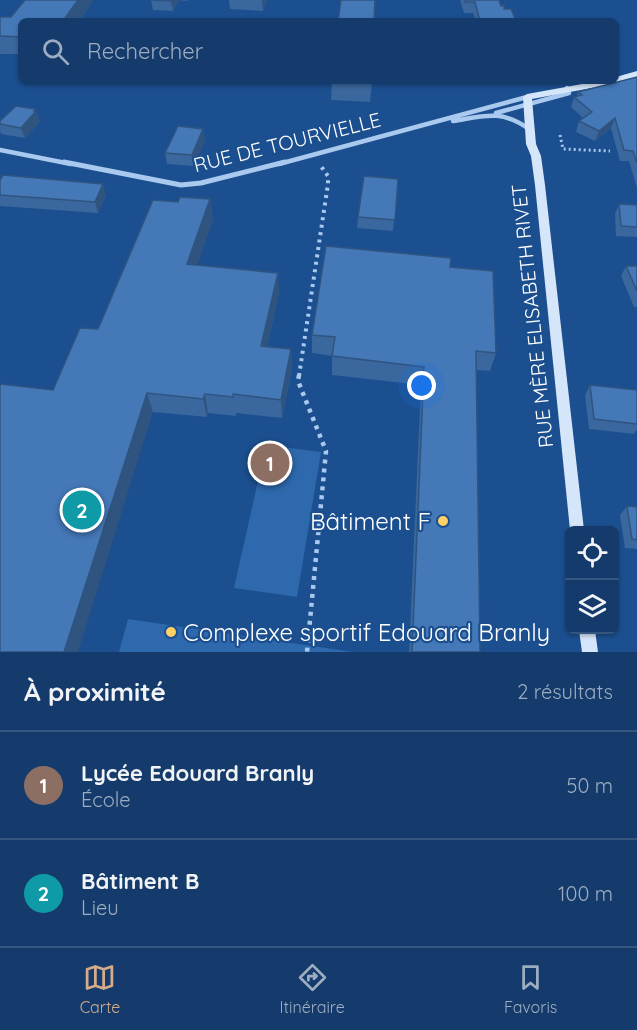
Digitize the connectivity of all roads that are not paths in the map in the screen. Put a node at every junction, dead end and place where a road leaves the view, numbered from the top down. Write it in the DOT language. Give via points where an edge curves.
graph roads {
  1 [pos="637,74"];
  2 [pos="619,79"];
  3 [pos="594,84"];
  4 [pos="527,101"];
  5 [pos="495,113"];
  6 [pos="440,122"];
  7 [pos="530,129"];
  8 [pos="0,150"];
  9 [pos="576,526"];
  10 [pos="588,634"];
  11 [pos="590,652"];
  1 -- 2 [label="street, RUE DE TOURVIELLE"];
  3 -- 4 [label="street, RUE DE TOURVIELLE"];
  4 -- 5 [label="street, RUE DE TOURVIELLE"];
  4 -- 6 [label="street, RUE DE TOURVIELLE" via="472,110"];
  4 -- 7 [label="street, RUE MÈRE ELISABETH RIVET"];
  5 -- 6 [label="street, RUE DE TOURVIELLE"];
  5 -- 7 [label="street"];
  6 -- 8 [label="street, RUE DE TOURVIELLE" via="181,185"];
  7 -- 9 [label="street, RUE MÈRE ELISABETH RIVET" via="540,185"];
  10 -- 11 [label="street"];
}
